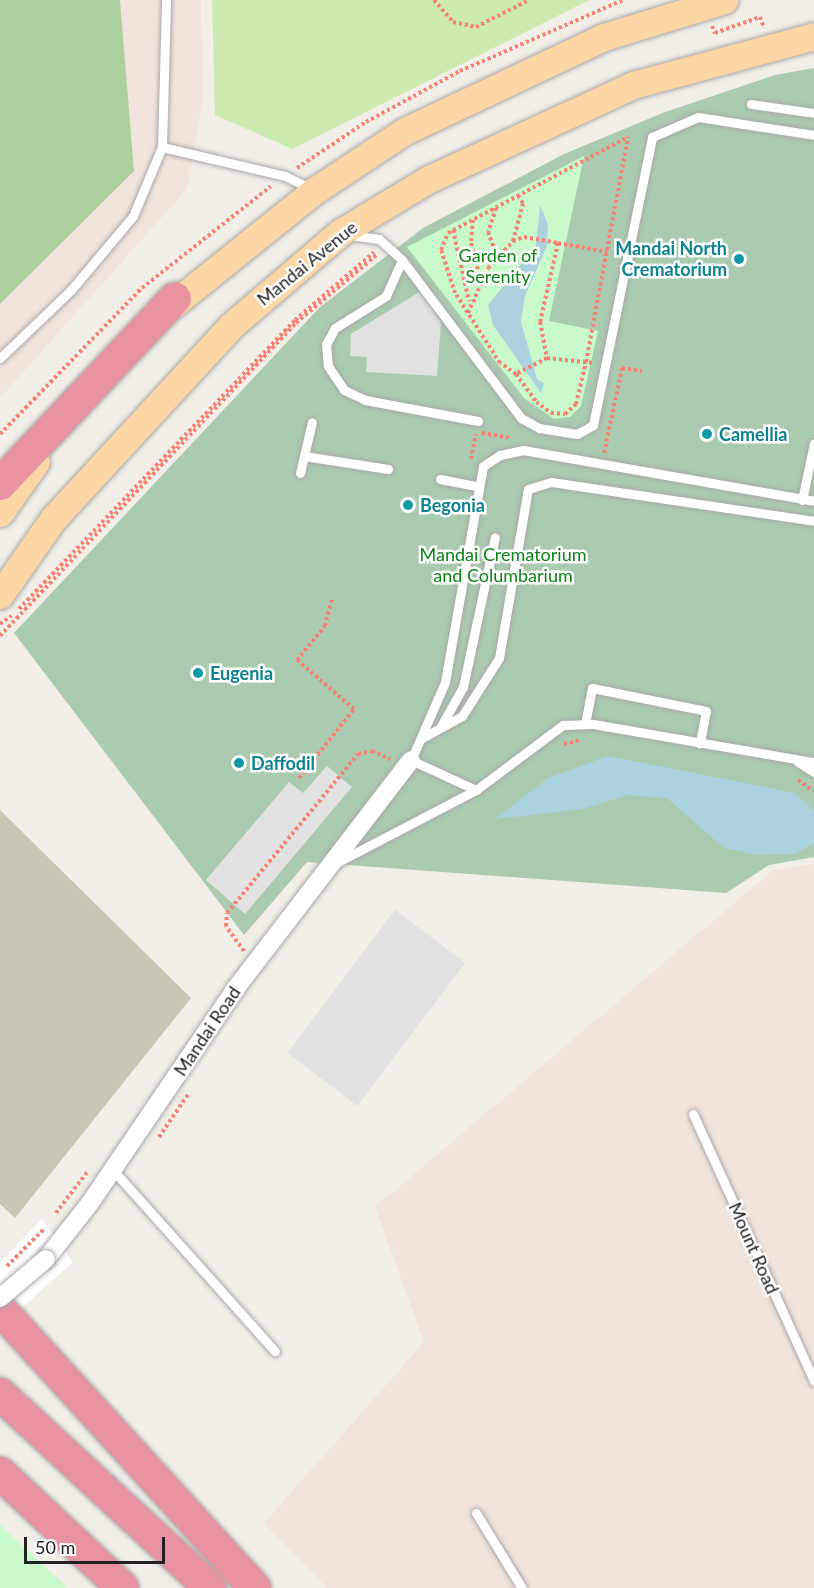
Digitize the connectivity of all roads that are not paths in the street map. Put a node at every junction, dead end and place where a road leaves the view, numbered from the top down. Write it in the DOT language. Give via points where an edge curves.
graph roads {
  1 [pos="166,0"];
  2 [pos="714,3"];
  3 [pos="814,36"];
  4 [pos="752,104"];
  5 [pos="814,113"];
  6 [pos="814,135"];
  7 [pos="162,147"];
  8 [pos="314,190"];
  9 [pos="329,242"];
  10 [pos="402,260"];
  11 [pos="175,298"];
  12 [pos="0,358"];
  13 [pos="478,421"];
  14 [pos="312,422"];
  15 [pos="814,443"];
  16 [pos="304,456"];
  17 [pos="388,469"];
  18 [pos="300,473"];
  19 [pos="440,478"];
  20 [pos="0,484"];
  21 [pos="476,486"];
  22 [pos="802,500"];
  23 [pos="814,501"];
  24 [pos="0,513"];
  25 [pos="814,521"];
  26 [pos="495,537"];
  27 [pos="0,595"];
  28 [pos="585,724"];
  29 [pos="440,728"];
  30 [pos="422,738"];
  31 [pos="700,743"];
  32 [pos="794,759"];
  33 [pos="404,761"];
  34 [pos="814,762"];
  35 [pos="814,772"];
  36 [pos="476,790"];
  37 [pos="328,868"];
  38 [pos="693,1114"];
  39 [pos="113,1170"];
  40 [pos="0,1298"];
  41 [pos="0,1309"];
  42 [pos="274,1351"];
  43 [pos="814,1382"];
  44 [pos="0,1394"];
  45 [pos="0,1473"];
  46 [pos="476,1513"];
  47 [pos="123,1588"];
  48 [pos="210,1588"];
  49 [pos="255,1588"];
  50 [pos="522,1588"];
  1 -- 7 [label="lane"];
  2 -- 8 [label="main road" via="604,37 405,131"];
  3 -- 9 [label="main road, Mandai Avenue" via="771,44 633,85 429,178"];
  4 -- 5 [label="lane"];
  6 -- 10 [label="lane" via="698,117 652,137 593,425 577,434 538,428 521,418"];
  7 -- 8 [label="lane" via="285,176"];
  7 -- 12 [label="lane" via="133,216 71,290"];
  8 -- 11 [label="main road"];
  9 -- 10 [label="lane" via="353,234 380,238"];
  9 -- 27 [label="main road, Mandai Avenue" via="232,325 53,519"];
  10 -- 13 [label="lane" via="386,296 335,328 326,344 328,366 344,390 365,400"];
  11 -- 20 [label="highway"];
  11 -- 24 [label="main road" via="29,470"];
  14 -- 16 [label="lane"];
  15 -- 22 [label="lane"];
  16 -- 17 [label="lane"];
  16 -- 18 [label="lane"];
  19 -- 21 [label="lane"];
  21 -- 22 [label="lane" via="483,466 500,455 523,450"];
  21 -- 30 [label="lane" via="445,682"];
  22 -- 23 [label="lane"];
  25 -- 29 [label="lane" via="550,482 528,489 499,658 462,716"];
  26 -- 29 [label="lane" via="462,687"];
  28 -- 31 [label="lane"];
  28 -- 31 [label="lane" via="592,688 706,711"];
  28 -- 36 [label="lane" via="563,725"];
  29 -- 30 [label="lane"];
  30 -- 33 [label="lane"];
  31 -- 32 [label="lane"];
  32 -- 34 [label="lane"];
  32 -- 35 [label="lane"];
  33 -- 36 [label="lane"];
  33 -- 37 [label="street, Mandai Road"];
  36 -- 37 [label="lane"];
  37 -- 39 [label="street, Mandai Road" via="236,988"];
  38 -- 43 [label="lane, Mount Road"];
  39 -- 40 [label="street, Mandai Road, bridge" via="46,1258"];
  39 -- 42 [label="lane"];
  41 -- 49 [label="highway"];
  44 -- 48 [label="highway"];
  45 -- 47 [label="highway"];
  46 -- 50 [label="lane"];
}
